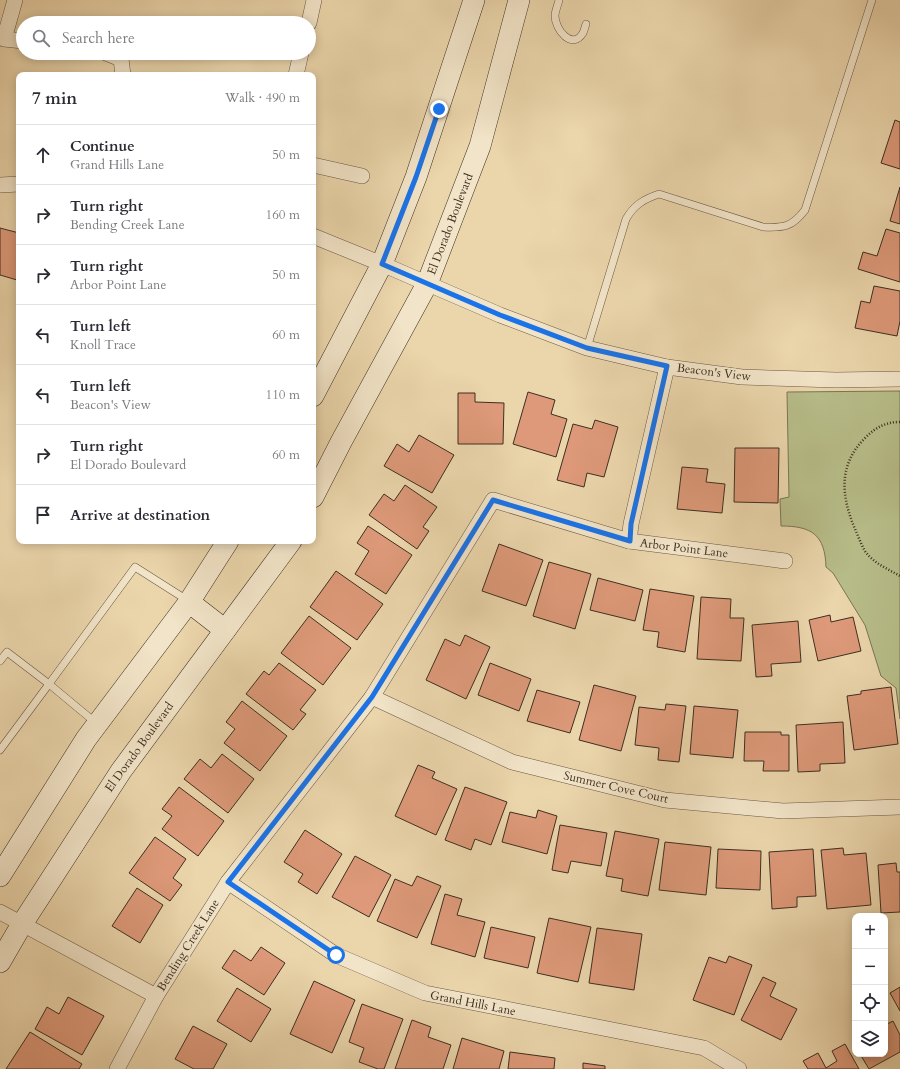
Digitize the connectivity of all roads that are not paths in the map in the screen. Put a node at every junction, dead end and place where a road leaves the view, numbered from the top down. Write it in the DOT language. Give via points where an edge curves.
graph roads {
  1 [pos="15,0"];
  2 [pos="314,0"];
  3 [pos="474,0"];
  4 [pos="519,0"];
  5 [pos="559,0"];
  6 [pos="872,0"];
  7 [pos="311,16"];
  8 [pos="586,24"];
  9 [pos="16,40"];
  10 [pos="121,60"];
  11 [pos="299,60"];
  12 [pos="123,72"];
  13 [pos="297,72"];
  14 [pos="316,166"];
  15 [pos="362,176"];
  16 [pos="16,184"];
  17 [pos="0,185"];
  18 [pos="316,237"];
  19 [pos="382,264"];
  20 [pos="427,284"];
  21 [pos="587,348"];
  22 [pos="667,366"];
  23 [pos="900,379"];
  24 [pos="316,390"];
  25 [pos="316,491"];
  26 [pos="493,500"];
  27 [pos="630,541"];
  28 [pos="226,544"];
  29 [pos="288,544"];
  30 [pos="785,561"];
  31 [pos="189,602"];
  32 [pos="225,630"];
  33 [pos="0,661"];
  34 [pos="49,684"];
  35 [pos="372,697"];
  36 [pos="97,724"];
  37 [pos="0,750"];
  38 [pos="900,807"];
  39 [pos="0,876"];
  40 [pos="228,882"];
  41 [pos="0,912"];
  42 [pos="22,924"];
  43 [pos="0,962"];
  44 [pos="156,996"];
  45 [pos="117,1069"];
  46 [pos="740,1069"];
  1 -- 9 [label="street" via="4,39"];
  2 -- 7 [label="street"];
  3 -- 19 [label="main road" via="418,170"];
  4 -- 20 [label="main road, El Dorado Boulevard" via="480,146"];
  5 -- 8 [label="lane" via="555,16 557,28 563,36 570,40 577,39 583,34"];
  6 -- 21 [label="lane" via="805,210 797,220 787,226 763,227 659,194 644,200 631,210 626,218"];
  10 -- 12 [label="street"];
  11 -- 13 [label="street"];
  14 -- 15 [label="street"];
  16 -- 17 [label="street"];
  18 -- 19 [label="street, Beacon's View"];
  19 -- 20 [label="street, Beacon's View"];
  19 -- 24 [label="main road"];
  20 -- 21 [label="street, Beacon's View"];
  20 -- 25 [label="main road, El Dorado Boulevard"];
  21 -- 22 [label="street, Beacon's View"];
  22 -- 23 [label="street, Beacon's View" via="742,377"];
  22 -- 27 [label="street" via="631,524"];
  26 -- 27 [label="street, Arbor Point Lane"];
  26 -- 35 [label="street, Bending Creek Lane"];
  27 -- 30 [label="street, Arbor Point Lane"];
  28 -- 31 [label="main road"];
  29 -- 32 [label="main road, El Dorado Boulevard"];
  31 -- 32 [label="main road"];
  31 -- 34 [label="lane" via="135,567"];
  31 -- 36 [label="main road"];
  32 -- 42 [label="main road, El Dorado Boulevard" via="121,771"];
  33 -- 34 [label="lane" via="7,652"];
  34 -- 36 [label="lane"];
  34 -- 37 [label="lane"];
  35 -- 38 [label="street, Summer Cove Court" via="512,762 665,800 783,811"];
  35 -- 40 [label="street, Bending Creek Lane"];
  36 -- 39 [label="main road"];
  40 -- 44 [label="street, Bending Creek Lane"];
  40 -- 46 [label="street, Grand Hills Lane" via="336,955 424,993 704,1048"];
  41 -- 42 [label="street, Bending Creek Lane"];
  42 -- 43 [label="main road, El Dorado Boulevard"];
  42 -- 44 [label="street, Bending Creek Lane"];
  44 -- 45 [label="street, Bending Creek Lane"];
}
